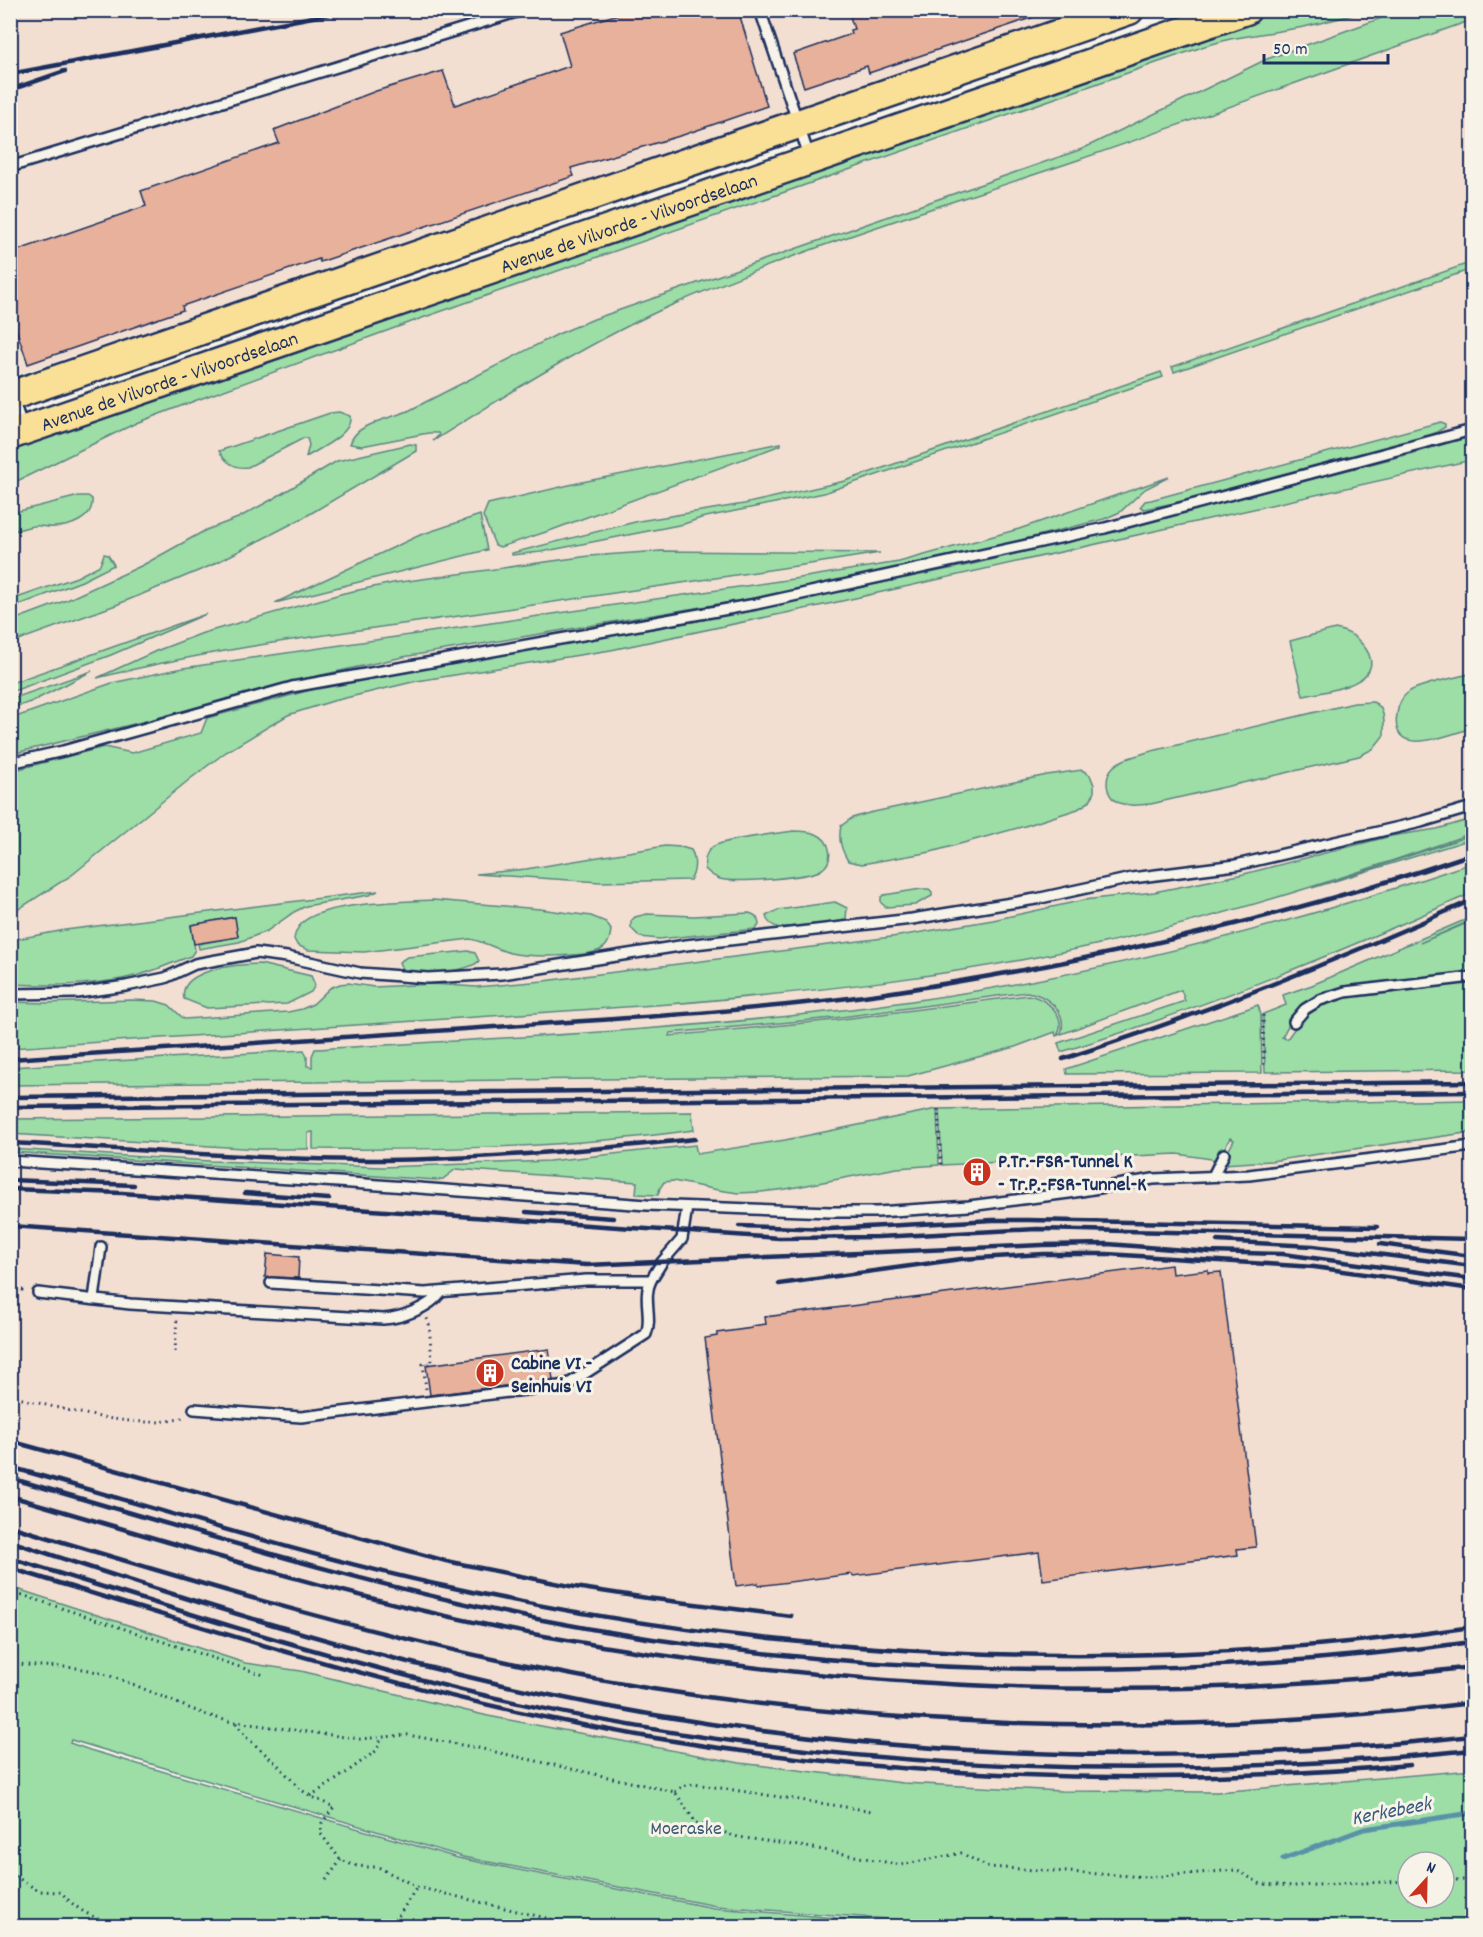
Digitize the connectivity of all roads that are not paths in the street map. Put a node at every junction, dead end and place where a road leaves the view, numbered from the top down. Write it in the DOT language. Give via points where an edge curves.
graph roads {
  1 [pos="523,10"];
  2 [pos="760,10"];
  3 [pos="1129,10"];
  4 [pos="1246,10"];
  5 [pos="798,124"];
  6 [pos="811,160"];
  7 [pos="10,167"];
  8 [pos="11,394"];
  9 [pos="1473,430"];
  10 [pos="17,433"];
  11 [pos="10,763"];
  12 [pos="1473,807"];
  13 [pos="1473,977"];
  14 [pos="10,994"];
  15 [pos="1294,1022"];
  16 [pos="1473,1146"];
  17 [pos="1224,1154"];
  18 [pos="10,1161"];
  19 [pos="1213,1176"];
  20 [pos="687,1207"];
  21 [pos="101,1247"];
  22 [pos="651,1280"];
  23 [pos="270,1283"];
  24 [pos="38,1293"];
  25 [pos="440,1293"];
  26 [pos="94,1299"];
  27 [pos="194,1408"];
  1 -- 7 [label="lane"];
  2 -- 5 [label="lane"];
  3 -- 5 [label="main road, Avenue de Vilvorde - Vilvoordselaan"];
  4 -- 6 [label="main road, Avenue de Vilvorde - Vilvoordselaan"];
  5 -- 6 [label="lane"];
  5 -- 8 [label="main road, Avenue de Vilvorde - Vilvoordselaan"];
  6 -- 10 [label="main road, Avenue de Vilvorde - Vilvoordselaan"];
  8 -- 10 [label="lane"];
  9 -- 11 [label="lane" via="1105,528 756,604 292,687"];
  12 -- 14 [label="lane" via="1236,866 1132,878 1036,899 912,919 686,945 502,974 428,978 360,973 256,953 195,964 165,978 126,986 77,993"];
  13 -- 15 [label="lane" via="1345,992 1320,1000"];
  16 -- 19 [label="lane" via="1271,1173"];
  17 -- 19 [label="lane"];
  18 -- 20 [label="lane"];
  19 -- 20 [label="lane" via="1154,1179 924,1209 830,1212"];
  20 -- 22 [label="lane" via="682,1239"];
  21 -- 26 [label="lane"];
  22 -- 25 [label="lane" via="585,1280"];
  22 -- 27 [label="lane" via="647,1288 646,1334 570,1383 301,1416"];
  23 -- 25 [label="lane"];
  24 -- 26 [label="lane"];
  25 -- 26 [label="lane" via="400,1318 383,1319"];
}
